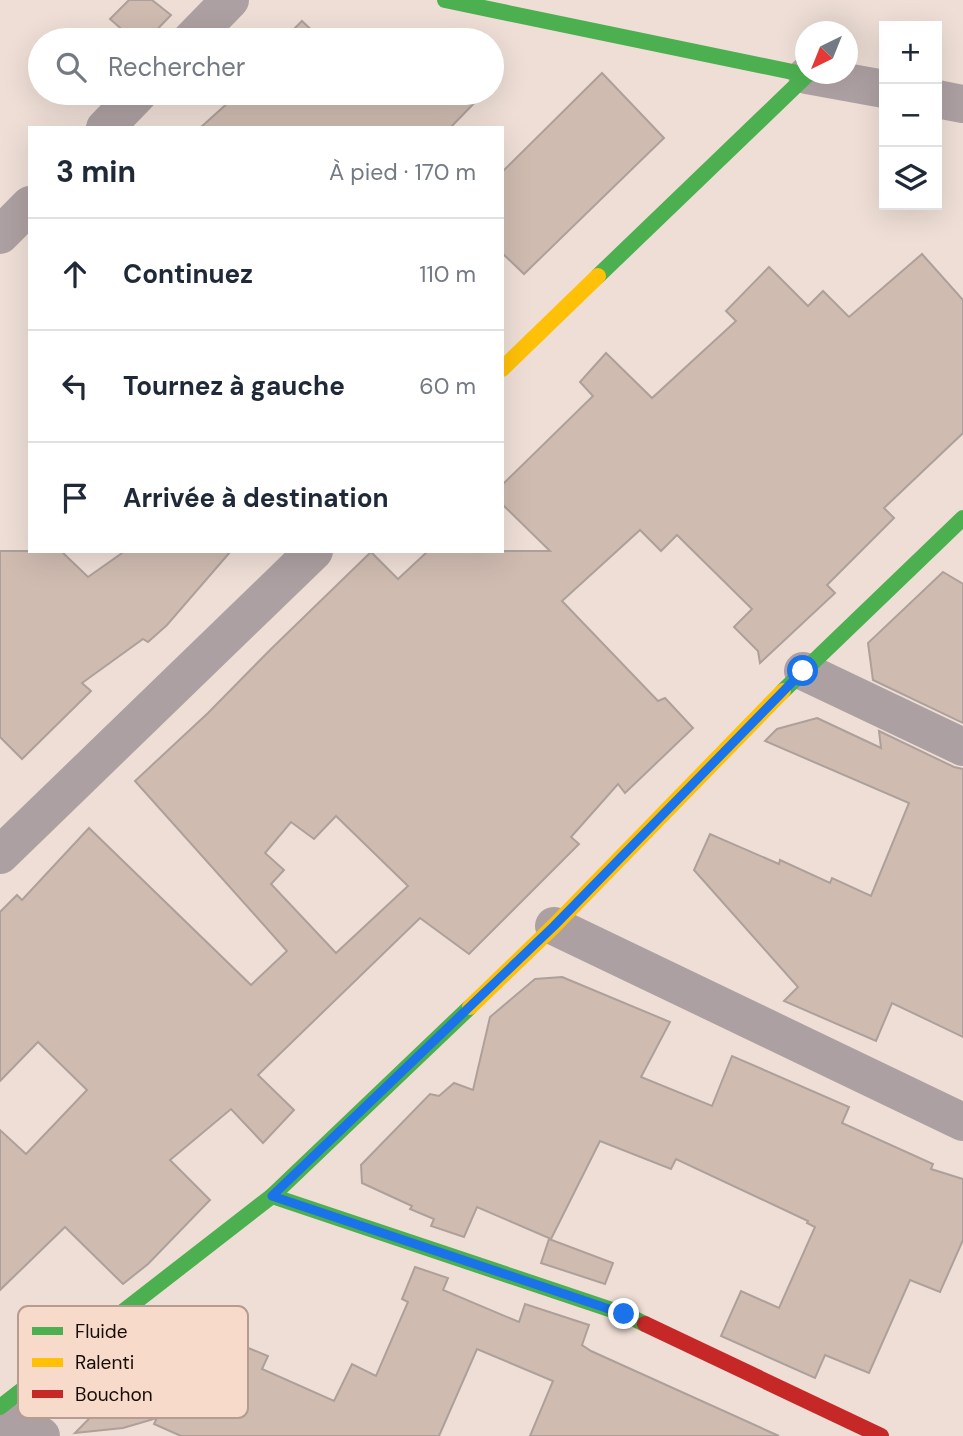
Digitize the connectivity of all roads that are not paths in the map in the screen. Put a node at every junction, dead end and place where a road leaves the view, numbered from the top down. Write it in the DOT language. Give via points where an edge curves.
graph roads {
  1 [pos="230,0"];
  2 [pos="445,0"];
  3 [pos="203,28"];
  4 [pos="795,73"];
  5 [pos="798,84"];
  6 [pos="856,84"];
  7 [pos="879,88"];
  8 [pos="942,100"];
  9 [pos="963,104"];
  10 [pos="127,105"];
  11 [pos="107,126"];
  12 [pos="28,207"];
  13 [pos="0,235"];
  14 [pos="504,367"];
  15 [pos="963,518"];
  16 [pos="312,553"];
  17 [pos="803,671"];
  18 [pos="963,747"];
  19 [pos="0,855"];
  20 [pos="554,926"];
  21 [pos="963,1122"];
  22 [pos="272,1196"];
  23 [pos="130,1306"];
  24 [pos="18,1393"];
  25 [pos="0,1407"];
  26 [pos="0,1418"];
  27 [pos="41,1436"];
  28 [pos="881,1436"];
  1 -- 3 [label="street"];
  2 -- 4 [label="street"];
  5 -- 14 [label="street"];
  6 -- 7 [label="street"];
  8 -- 9 [label="street"];
  10 -- 11 [label="street"];
  12 -- 13 [label="street"];
  15 -- 17 [label="street"];
  16 -- 19 [label="street"];
  17 -- 18 [label="street"];
  17 -- 20 [label="street"];
  20 -- 21 [label="street"];
  20 -- 22 [label="street"];
  22 -- 23 [label="street"];
  22 -- 28 [label="street" via="624,1314"];
  24 -- 25 [label="street"];
  26 -- 27 [label="street"];
}
